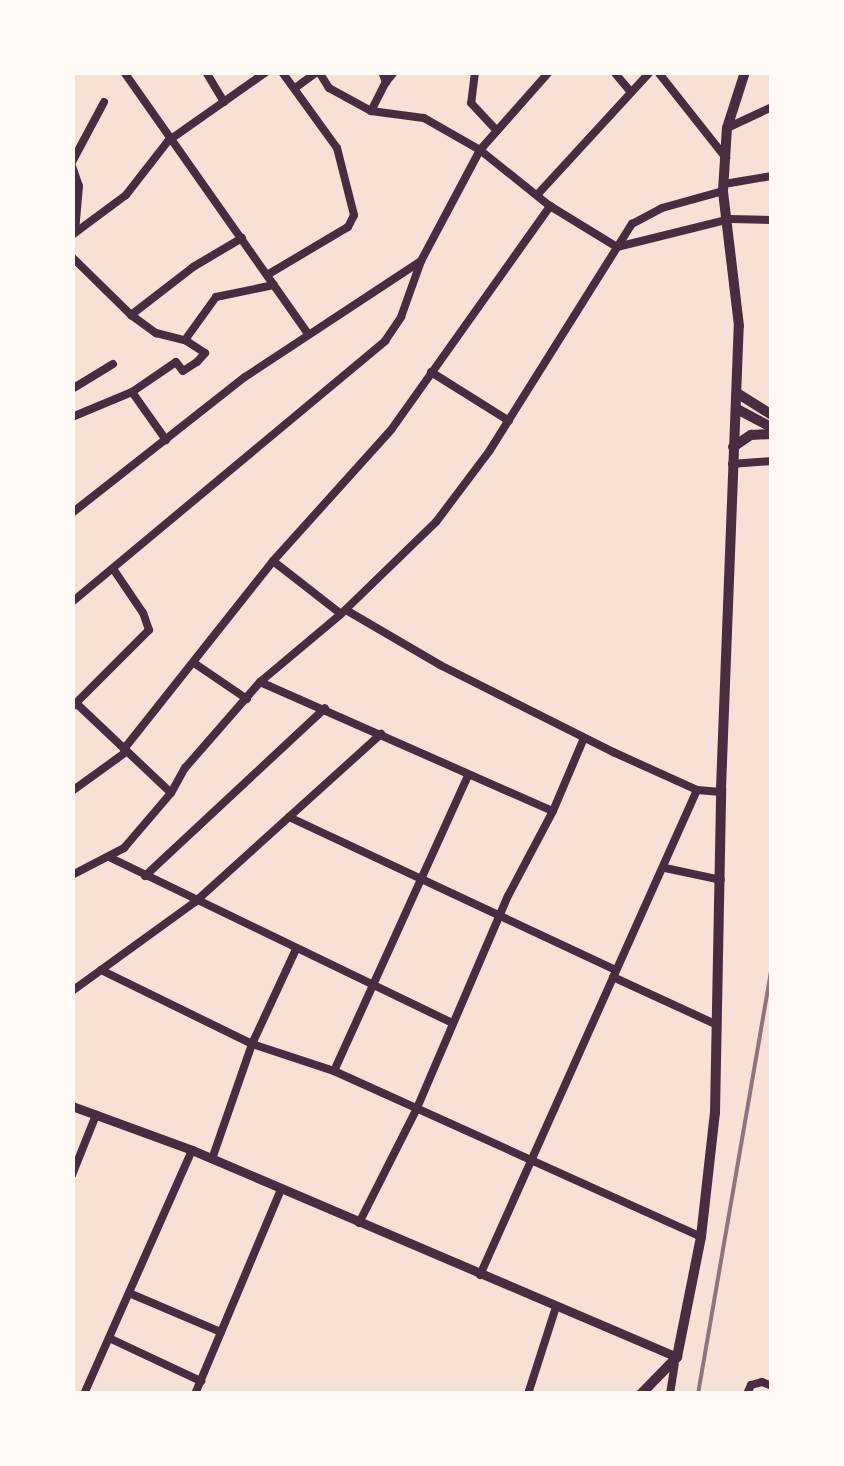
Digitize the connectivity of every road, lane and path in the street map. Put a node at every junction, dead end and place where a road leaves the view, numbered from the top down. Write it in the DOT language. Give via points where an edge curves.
graph roads {
  1 [pos="124,72"];
  2 [pos="206,72"];
  3 [pos="266,72"];
  4 [pos="282,72"];
  5 [pos="318,72"];
  6 [pos="382,72"];
  7 [pos="394,72"];
  8 [pos="475,72"];
  9 [pos="549,72"];
  10 [pos="614,72"];
  11 [pos="650,72"];
  12 [pos="658,72"];
  13 [pos="742,74"];
  14 [pos="386,82"];
  15 [pos="295,88"];
  16 [pos="630,91"];
  17 [pos="104,102"];
  18 [pos="224,102"];
  19 [pos="772,106"];
  20 [pos="371,111"];
  21 [pos="727,128"];
  22 [pos="497,131"];
  23 [pos="168,140"];
  24 [pos="480,150"];
  25 [pos="726,158"];
  26 [pos="72,164"];
  27 [pos="772,176"];
  28 [pos="724,187"];
  29 [pos="537,195"];
  30 [pos="550,206"];
  31 [pos="730,219"];
  32 [pos="772,220"];
  33 [pos="74,234"];
  34 [pos="242,238"];
  35 [pos="617,247"];
  36 [pos="72,256"];
  37 [pos="421,261"];
  38 [pos="267,275"];
  39 [pos="274,286"];
  40 [pos="132,315"];
  41 [pos="307,332"];
  42 [pos="185,340"];
  43 [pos="114,364"];
  44 [pos="431,372"];
  45 [pos="72,390"];
  46 [pos="132,392"];
  47 [pos="737,393"];
  48 [pos="737,409"];
  49 [pos="772,415"];
  50 [pos="72,417"];
  51 [pos="508,421"];
  52 [pos="772,431"];
  53 [pos="166,440"];
  54 [pos="732,448"];
  55 [pos="772,461"];
  56 [pos="732,464"];
  57 [pos="72,513"];
  58 [pos="274,560"];
  59 [pos="114,570"];
  60 [pos="72,602"];
  61 [pos="344,612"];
  62 [pos="194,663"];
  63 [pos="260,682"];
  64 [pos="247,699"];
  65 [pos="75,706"];
  66 [pos="324,708"];
  67 [pos="381,734"];
  68 [pos="584,738"];
  69 [pos="125,750"];
  70 [pos="468,775"];
  71 [pos="697,790"];
  72 [pos="72,791"];
  73 [pos="721,792"];
  74 [pos="171,793"];
  75 [pos="553,812"];
  76 [pos="289,817"];
  77 [pos="111,858"];
  78 [pos="665,868"];
  79 [pos="72,875"];
  80 [pos="145,876"];
  81 [pos="421,880"];
  82 [pos="721,880"];
  83 [pos="195,902"];
  84 [pos="499,918"];
  85 [pos="296,950"];
  86 [pos="101,970"];
  87 [pos="615,974"];
  88 [pos="372,985"];
  89 [pos="72,991"];
  90 [pos="452,1022"];
  91 [pos="715,1024"];
  92 [pos="252,1044"];
  93 [pos="334,1070"];
  94 [pos="72,1106"];
  95 [pos="417,1108"];
  96 [pos="96,1115"];
  97 [pos="192,1150"];
  98 [pos="212,1159"];
  99 [pos="531,1160"];
  100 [pos="72,1175"];
  101 [pos="280,1192"];
  102 [pos="359,1224"];
  103 [pos="702,1237"];
  104 [pos="480,1275"];
  105 [pos="129,1293"];
  106 [pos="556,1307"];
  107 [pos="221,1332"];
  108 [pos="110,1338"];
  109 [pos="676,1361"];
  110 [pos="201,1380"];
  111 [pos="772,1386"];
  112 [pos="84,1394"];
  113 [pos="196,1394"];
  114 [pos="528,1394"];
  115 [pos="640,1394"];
  116 [pos="670,1394"];
  117 [pos="748,1394"];
  1 -- 23 [label="street"];
  2 -- 18 [label="street"];
  3 -- 18 [label="street"];
  4 -- 15 [label="street"];
  5 -- 15 [label="street"];
  5 -- 20 [label="street" via="329,88"];
  6 -- 14 [label="street"];
  7 -- 14 [label="street"];
  8 -- 22 [label="street" via="471,103"];
  9 -- 22 [label="street"];
  10 -- 16 [label="street"];
  11 -- 16 [label="street"];
  12 -- 25 [label="street"];
  13 -- 21 [label="main road"];
  14 -- 20 [label="street"];
  15 -- 38 [label="street" via="337,148 354,215 348,227"];
  16 -- 29 [label="street"];
  17 -- 26 [label="street"];
  18 -- 23 [label="street"];
  19 -- 21 [label="street"];
  20 -- 24 [label="street" via="424,118"];
  21 -- 25 [label="main road"];
  22 -- 24 [label="street"];
  23 -- 33 [label="street" via="126,195"];
  23 -- 34 [label="street"];
  24 -- 29 [label="street"];
  24 -- 37 [label="street"];
  25 -- 28 [label="main road"];
  26 -- 33 [label="street" via="79,186"];
  27 -- 28 [label="street"];
  28 -- 31 [label="main road"];
  28 -- 35 [label="street" via="632,224"];
  29 -- 30 [label="street"];
  30 -- 35 [label="street"];
  30 -- 44 [label="street"];
  31 -- 32 [label="street"];
  31 -- 35 [label="street"];
  31 -- 47 [label="main road"];
  34 -- 38 [label="street"];
  34 -- 40 [label="street"];
  35 -- 51 [label="street"];
  36 -- 40 [label="street"];
  37 -- 41 [label="street"];
  37 -- 59 [label="street" via="401,317 368,359"];
  38 -- 39 [label="street"];
  39 -- 41 [label="street"];
  39 -- 42 [label="street" via="216,297"];
  40 -- 42 [label="street" via="156,333"];
  41 -- 53 [label="street"];
  42 -- 46 [label="street" via="205,353 197,362 183,371 176,362"];
  43 -- 45 [label="street"];
  44 -- 51 [label="street"];
  44 -- 58 [label="street" via="391,430"];
  46 -- 50 [label="street"];
  46 -- 53 [label="street"];
  47 -- 48 [label="main road"];
  47 -- 49 [label="main road"];
  48 -- 52 [label="main road"];
  48 -- 54 [label="main road"];
  51 -- 61 [label="street" via="436,522"];
  52 -- 54 [label="main road"];
  53 -- 57 [label="street"];
  54 -- 56 [label="main road"];
  55 -- 56 [label="street"];
  56 -- 73 [label="main road"];
  58 -- 61 [label="street"];
  58 -- 62 [label="street"];
  59 -- 60 [label="street"];
  59 -- 65 [label="street" via="149,630"];
  61 -- 63 [label="street"];
  61 -- 68 [label="street"];
  62 -- 64 [label="street"];
  62 -- 69 [label="street"];
  63 -- 64 [label="street"];
  63 -- 66 [label="street"];
  64 -- 74 [label="street"];
  65 -- 69 [label="street"];
  66 -- 67 [label="street"];
  66 -- 80 [label="street"];
  67 -- 70 [label="street"];
  67 -- 76 [label="street"];
  68 -- 71 [label="street"];
  68 -- 75 [label="street"];
  69 -- 72 [label="street"];
  69 -- 74 [label="street"];
  70 -- 75 [label="street"];
  70 -- 81 [label="street"];
  71 -- 73 [label="street"];
  71 -- 78 [label="street"];
  73 -- 82 [label="main road"];
  74 -- 77 [label="street"];
  75 -- 84 [label="street"];
  76 -- 81 [label="street"];
  76 -- 83 [label="street"];
  77 -- 79 [label="street"];
  77 -- 80 [label="street"];
  78 -- 82 [label="street"];
  78 -- 87 [label="street"];
  80 -- 83 [label="street"];
  81 -- 84 [label="street"];
  81 -- 88 [label="street"];
  82 -- 91 [label="main road"];
  83 -- 85 [label="street"];
  83 -- 86 [label="street"];
  84 -- 87 [label="street"];
  84 -- 90 [label="street"];
  85 -- 88 [label="street"];
  85 -- 92 [label="street"];
  86 -- 89 [label="street"];
  86 -- 92 [label="street"];
  87 -- 91 [label="street"];
  87 -- 99 [label="street"];
  88 -- 90 [label="street"];
  88 -- 93 [label="street"];
  90 -- 95 [label="street"];
  91 -- 103 [label="main road"];
  92 -- 93 [label="street"];
  92 -- 98 [label="street"];
  93 -- 95 [label="street"];
  94 -- 96 [label="street"];
  95 -- 99 [label="street"];
  95 -- 102 [label="street"];
  96 -- 97 [label="street"];
  96 -- 100 [label="street"];
  97 -- 98 [label="street"];
  97 -- 105 [label="street"];
  98 -- 101 [label="street"];
  99 -- 103 [label="street"];
  99 -- 104 [label="street"];
  101 -- 102 [label="street"];
  101 -- 107 [label="street"];
  102 -- 104 [label="street"];
  103 -- 109 [label="main road"];
  104 -- 106 [label="street"];
  105 -- 107 [label="street"];
  105 -- 108 [label="street"];
  106 -- 109 [label="street"];
  106 -- 114 [label="street"];
  107 -- 110 [label="street"];
  108 -- 110 [label="street"];
  108 -- 112 [label="street"];
  109 -- 115 [label="main road"];
  109 -- 116 [label="street"];
  110 -- 113 [label="street"];
  111 -- 117 [label="street" via="751,1385"];
}
